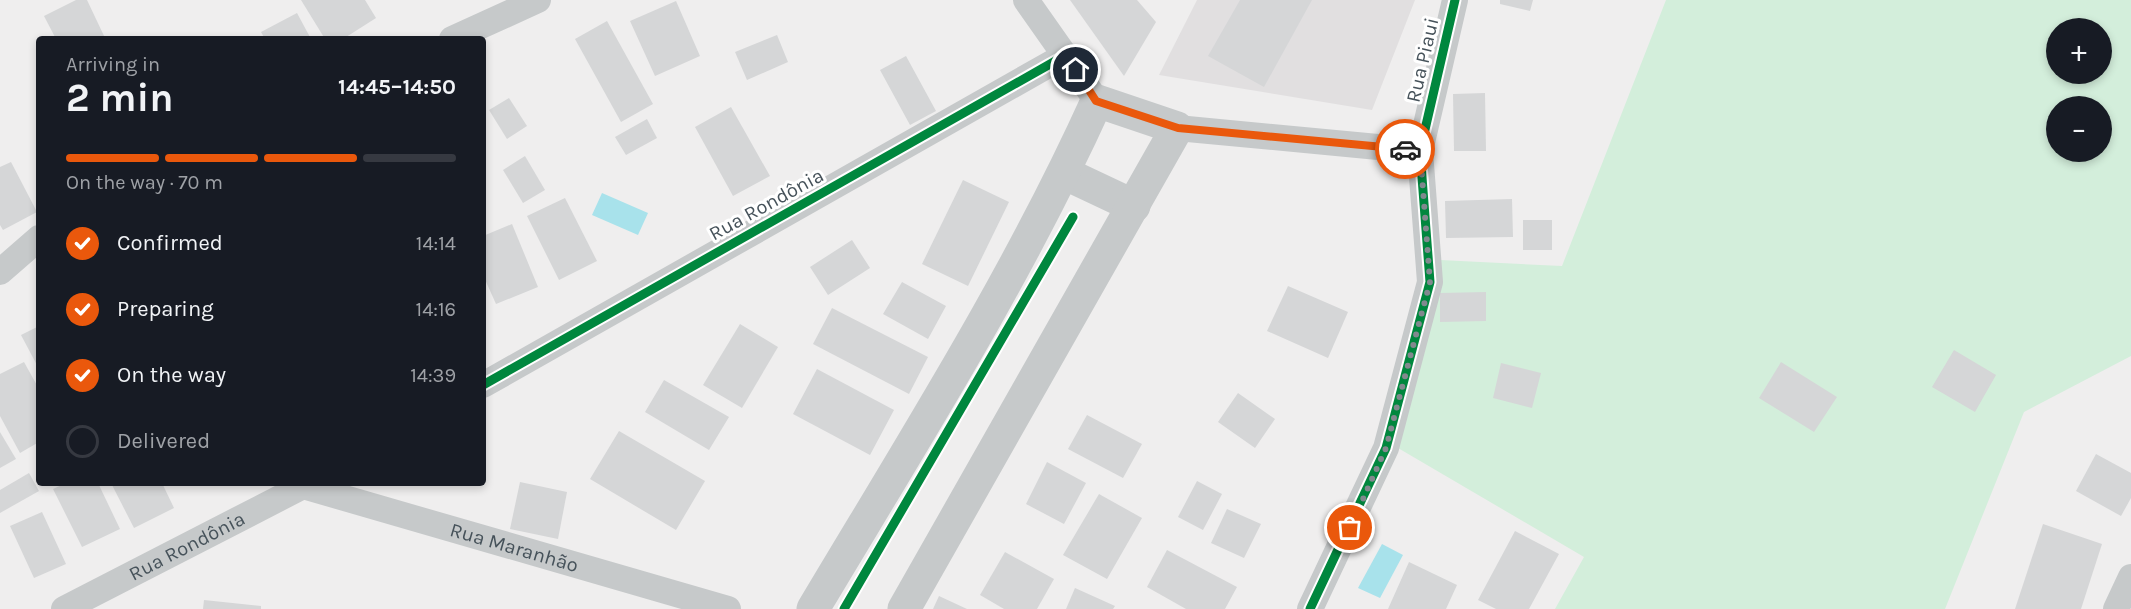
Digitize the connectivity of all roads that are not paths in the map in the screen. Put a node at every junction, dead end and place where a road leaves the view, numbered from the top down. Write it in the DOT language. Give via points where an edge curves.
graph roads {
  1 [pos="538,0"];
  2 [pos="1026,0"];
  3 [pos="1455,0"];
  4 [pos="459,36"];
  5 [pos="1066,55"];
  6 [pos="1096,101"];
  7 [pos="1178,128"];
  8 [pos="1420,150"];
  9 [pos="1064,173"];
  10 [pos="1134,206"];
  11 [pos="36,241"];
  12 [pos="0,272"];
  13 [pos="486,383"];
  14 [pos="304,486"];
  15 [pos="309,486"];
  16 [pos="2131,577"];
  17 [pos="64,609"];
  18 [pos="728,609"];
  19 [pos="813,609"];
  20 [pos="904,609"];
  21 [pos="1310,609"];
  22 [pos="2116,609"];
  1 -- 4 [label="street"];
  2 -- 5 [label="street"];
  3 -- 8 [label="street, Rua Piaui"];
  5 -- 6 [label="street"];
  5 -- 13 [label="street, Rua Rondônia"];
  6 -- 7 [label="street"];
  6 -- 9 [label="street"];
  7 -- 8 [label="street"];
  7 -- 10 [label="street"];
  8 -- 21 [label="street, Rua Piaui" via="1430,282 1386,448"];
  9 -- 10 [label="street"];
  9 -- 19 [label="street" via="946,386"];
  10 -- 20 [label="street"];
  11 -- 12 [label="street"];
  14 -- 17 [label="street, Rua Rondônia"];
  15 -- 18 [label="street, Rua Maranhão"];
  16 -- 22 [label="street"];
}
